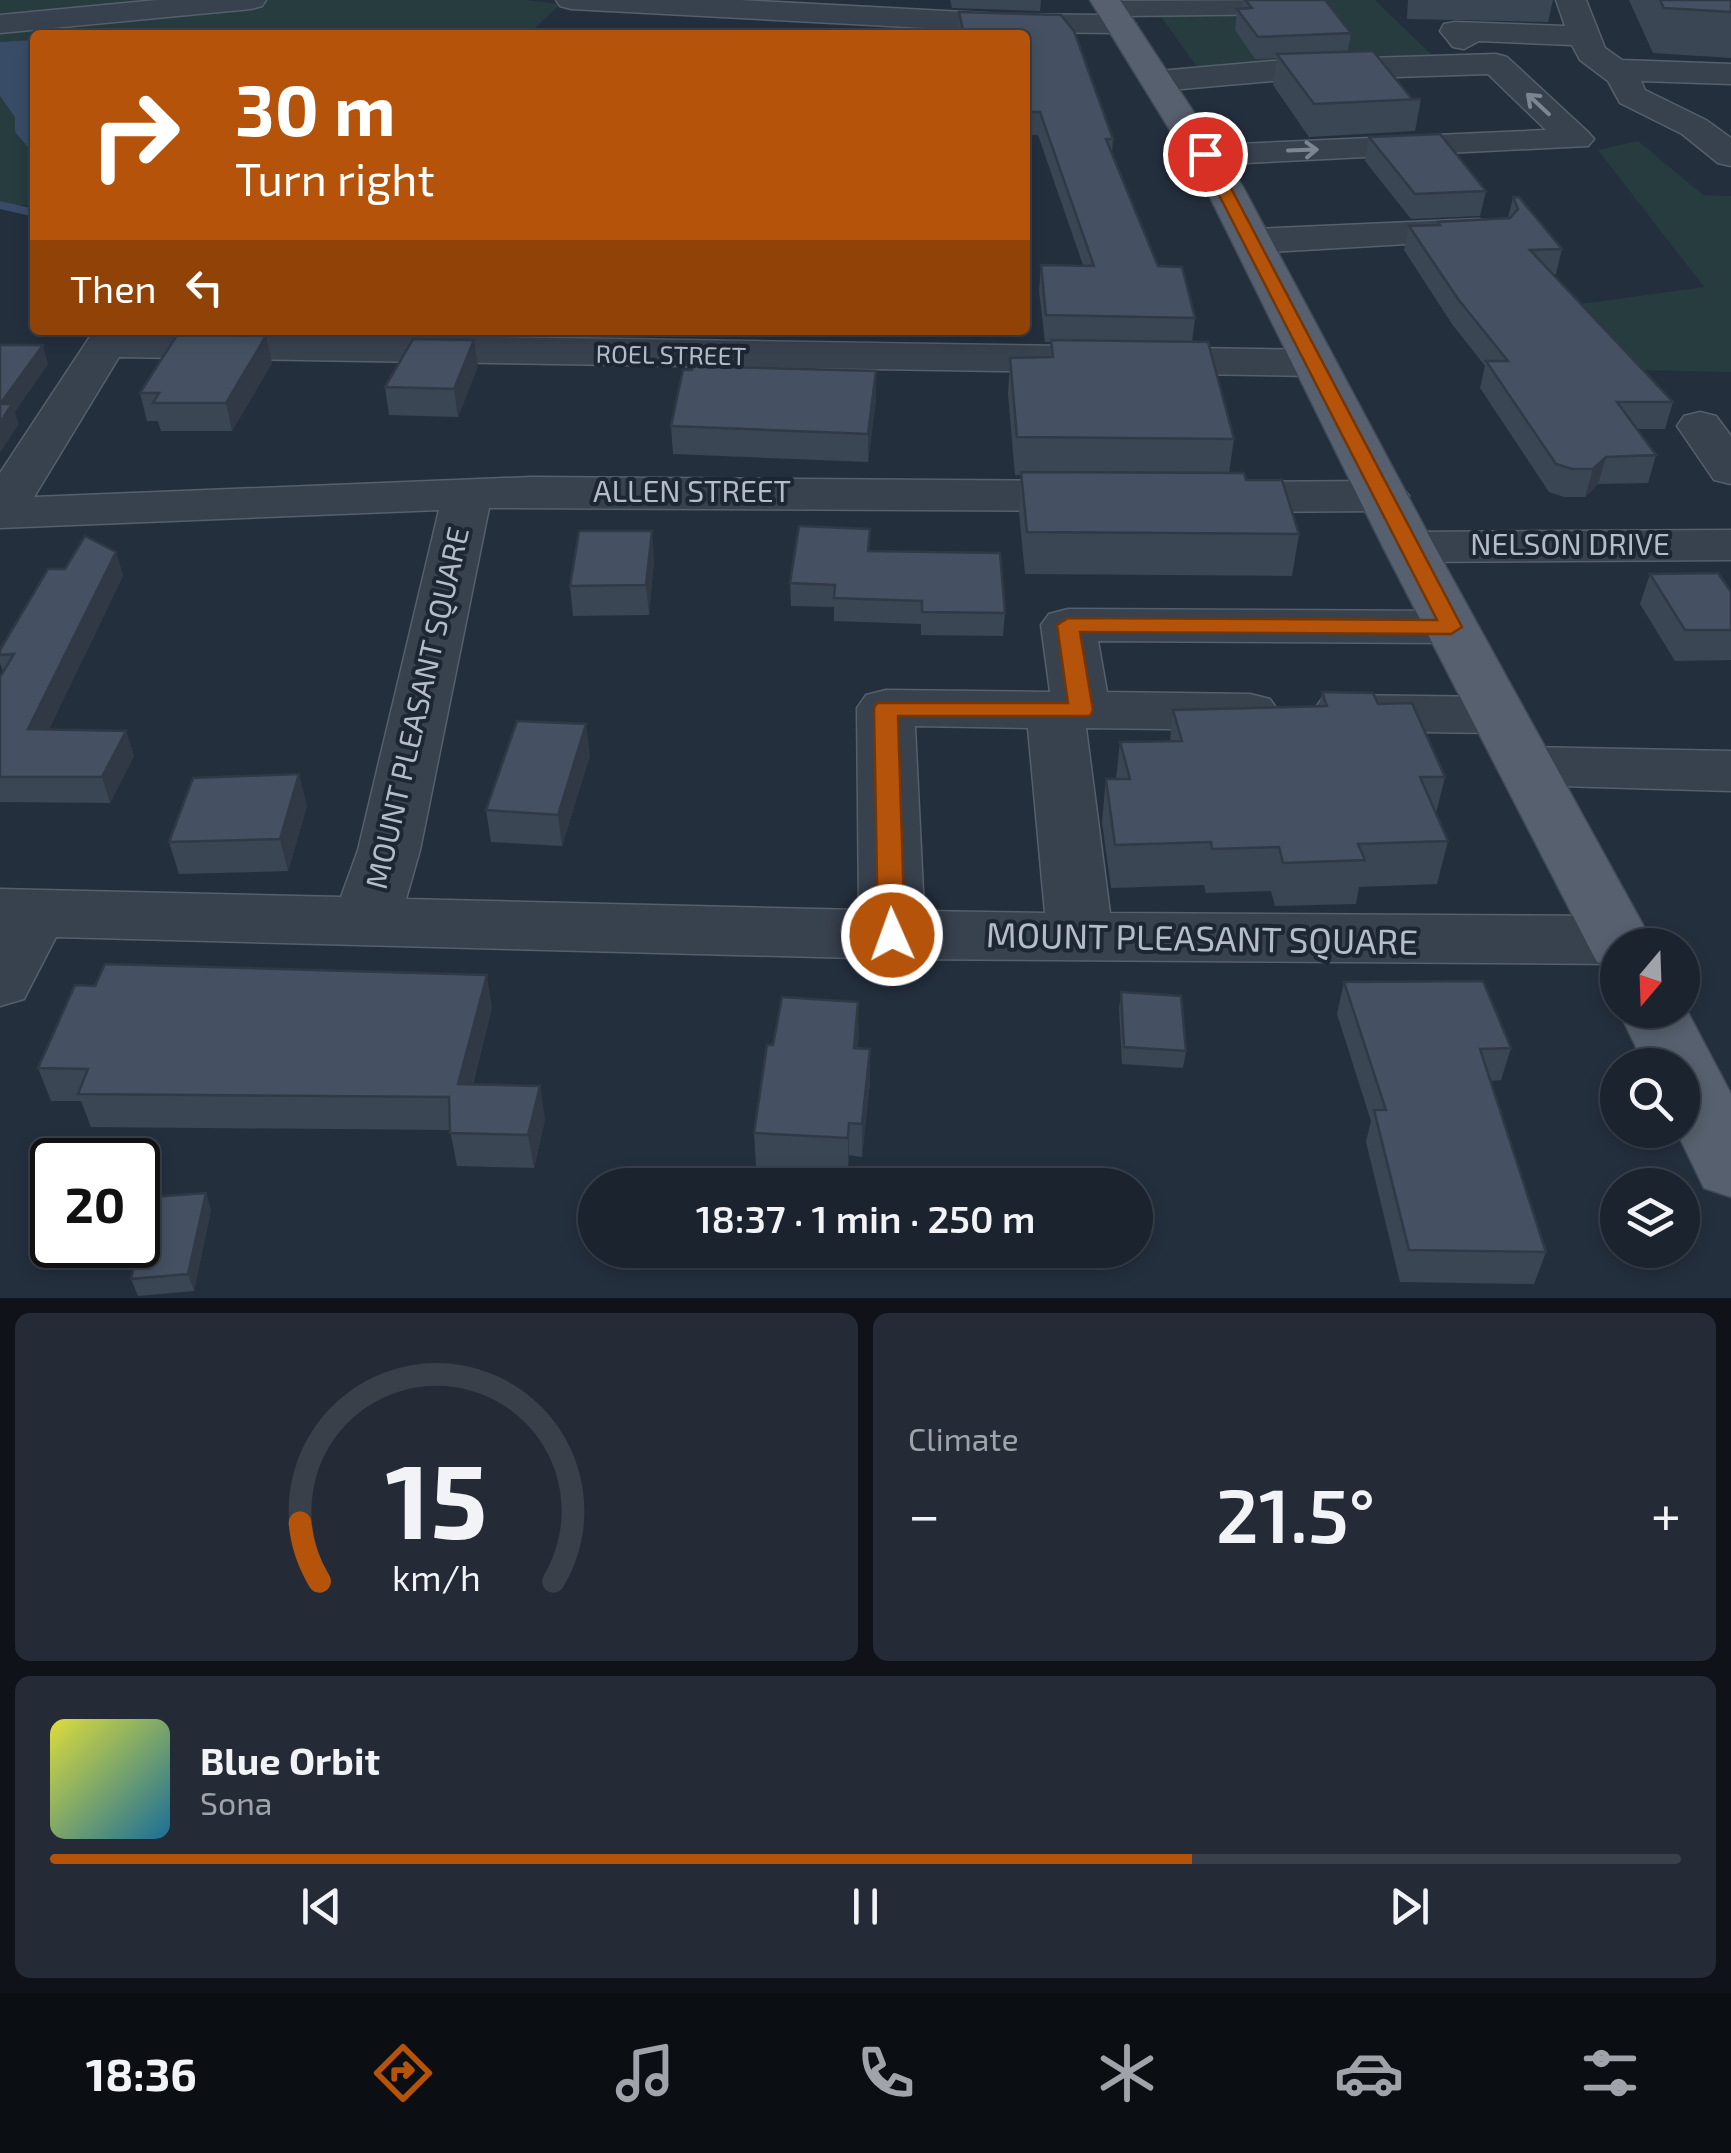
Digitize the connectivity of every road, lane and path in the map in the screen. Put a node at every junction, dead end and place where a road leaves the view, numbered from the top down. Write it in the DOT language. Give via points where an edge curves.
graph roads {
  1 [pos="251,0"];
  2 [pos="571,0"];
  3 [pos="1293,0"];
  4 [pos="1570,0"];
  5 [pos="1112,10"];
  6 [pos="0,24"];
  7 [pos="1584,36"];
  8 [pos="1476,52"];
  9 [pos="1402,67"];
  10 [pos="1615,70"];
  11 [pos="1683,72"];
  12 [pos="1731,74"];
  13 [pos="1159,81"];
  14 [pos="1430,92"];
  15 [pos="1457,118"];
  16 [pos="1680,121"];
  17 [pos="1484,143"];
  18 [pos="1205,154"];
  19 [pos="1731,155"];
  20 [pos="1490,231"];
  21 [pos="1252,241"];
  22 [pos="1314,363"];
  23 [pos="1716,426"];
  24 [pos="1731,470"];
  25 [pos="467,494"];
  26 [pos="1384,496"];
  27 [pos="0,512"];
  28 [pos="1731,546"];
  29 [pos="1408,547"];
  30 [pos="1451,627"];
  31 [pos="1068,710"];
  32 [pos="1498,716"];
  33 [pos="1526,766"];
  34 [pos="1731,771"];
  35 [pos="18,912"];
  36 [pos="366,921"];
  37 [pos="1613,928"];
  38 [pos="892,935"];
  39 [pos="1080,938"];
  40 [pos="1600,942"];
  41 [pos="0,981"];
  42 [pos="1700,1103"];
  43 [pos="1731,1166"];
  1 -- 6 [label="street"];
  2 -- 5 [label="street" via="1002,22"];
  3 -- 5 [label="street" via="1295,5"];
  4 -- 7 [label="street"];
  5 -- 13 [label="main road"];
  7 -- 8 [label="street" via="1455,32"];
  7 -- 10 [label="street" via="1593,56"];
  9 -- 13 [label="street"];
  9 -- 14 [label="street"];
  17 -- 9 [label="street, one-way" via="1576,139 1496,64"];
  10 -- 11 [label="street"];
  10 -- 16 [label="street" via="1638,100"];
  11 -- 12 [label="street"];
  11 -- 16 [label="street" via="1699,112"];
  13 -- 18 [label="main road"];
  15 -- 17 [label="street"];
  16 -- 19 [label="street"];
  18 -- 17 [label="street, one-way"];
  18 -- 21 [label="main road"];
  20 -- 21 [label="street"];
  21 -- 22 [label="main road"];
  22 -- 26 [label="main road"];
  22 -- 27 [label="street, ROEL STREET" via="106,344"];
  23 -- 24 [label="street"];
  25 -- 26 [label="street, ALLEN STREET"];
  25 -- 27 [label="street, ALLEN STREET"];
  25 -- 36 [label="street, MOUNT PLEASANT SQUARE" via="389,850"];
  26 -- 29 [label="main road"];
  28 -- 29 [label="street, NELSON DRIVE"];
  29 -- 30 [label="main road"];
  30 -- 31 [label="street" via="1068,625"];
  30 -- 32 [label="main road"];
  31 -- 32 [label="street"];
  31 -- 38 [label="street" via="886,708"];
  31 -- 39 [label="street"];
  32 -- 33 [label="main road"];
  33 -- 34 [label="street"];
  33 -- 37 [label="main road"];
  35 -- 36 [label="street, MOUNT PLEASANT SQUARE"];
  35 -- 41 [label="street"];
  36 -- 38 [label="street, MOUNT PLEASANT SQUARE"];
  38 -- 39 [label="street, MOUNT PLEASANT SQUARE"];
  39 -- 40 [label="street, MOUNT PLEASANT SQUARE"];
  42 -- 43 [label="main road"];
}
